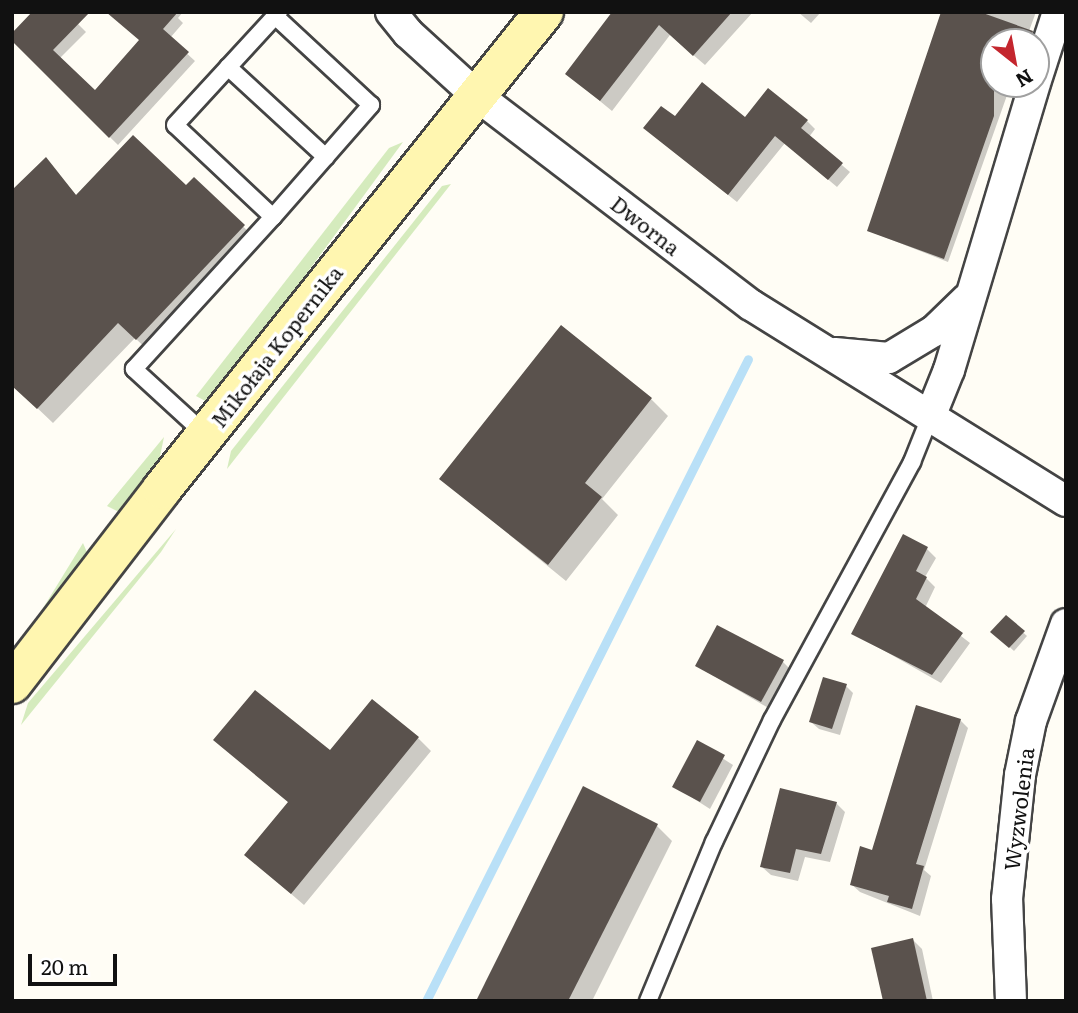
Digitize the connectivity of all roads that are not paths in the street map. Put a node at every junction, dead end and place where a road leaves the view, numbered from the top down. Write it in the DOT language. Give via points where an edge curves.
graph roads {
  1 [pos="391,12"];
  2 [pos="544,12"];
  3 [pos="1058,12"];
  4 [pos="277,14"];
  5 [pos="1050,36"];
  6 [pos="228,67"];
  7 [pos="476,94"];
  8 [pos="1030,98"];
  9 [pos="326,157"];
  10 [pos="273,217"];
  11 [pos="967,299"];
  12 [pos="820,350"];
  13 [pos="930,417"];
  14 [pos="206,435"];
  15 [pos="1066,501"];
  16 [pos="1066,624"];
  17 [pos="12,684"];
  18 [pos="648,1001"];
  19 [pos="1011,1001"];
  1 -- 7 [label="street, Dworna"];
  2 -- 7 [label="main road, Mikołaja Kopernika"];
  3 -- 5 [label="street, Dworna"];
  4 -- 6 [label="lane"];
  4 -- 9 [label="lane" via="371,105"];
  6 -- 9 [label="lane"];
  6 -- 10 [label="lane" via="176,125"];
  7 -- 12 [label="street, Dworna" via="751,305"];
  7 -- 14 [label="main road, Mikołaja Kopernika"];
  8 -- 11 [label="street, Dworna"];
  9 -- 10 [label="lane"];
  10 -- 14 [label="lane" via="134,369"];
  11 -- 12 [label="street, Dworna" via="934,331 889,358 853,358"];
  11 -- 13 [label="street, Dworna" via="949,370"];
  12 -- 13 [label="street, Dworna"];
  13 -- 15 [label="street, Dworna"];
  13 -- 18 [label="lane" via="912,462 772,720 714,842"];
  14 -- 17 [label="main road, Mikołaja Kopernika"];
  16 -- 19 [label="street, Wyzwolenia" via="1031,721 1020,775 1007,899"];
}
